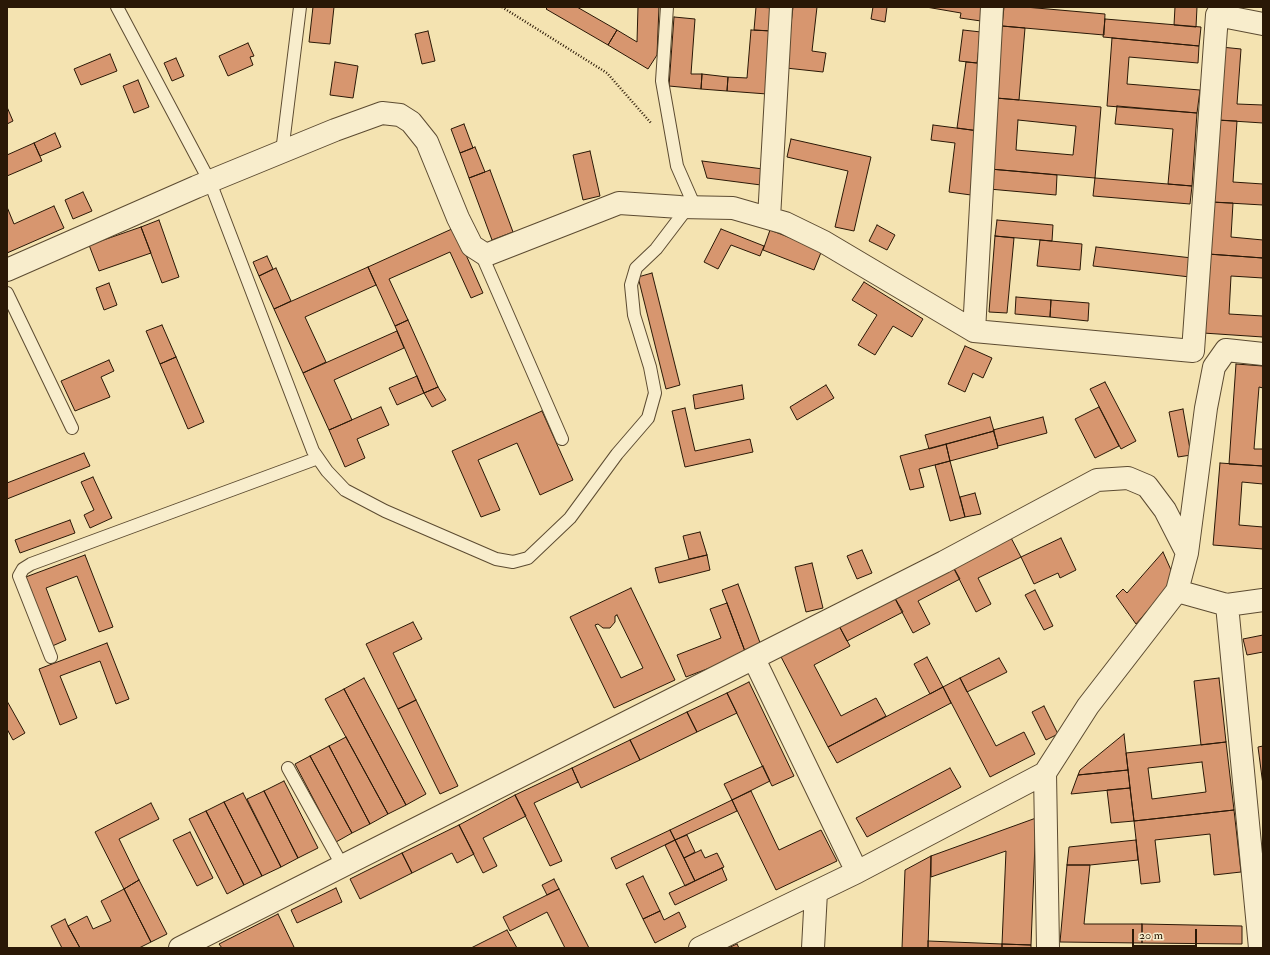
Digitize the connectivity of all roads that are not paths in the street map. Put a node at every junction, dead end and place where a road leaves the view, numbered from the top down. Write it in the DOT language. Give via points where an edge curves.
graph roads {
  1 [pos="117,7"];
  2 [pos="300,7"];
  3 [pos="667,7"];
  4 [pos="781,7"];
  5 [pos="992,7"];
  6 [pos="1209,11"];
  7 [pos="1263,24"];
  8 [pos="282,152"];
  9 [pos="210,182"];
  10 [pos="688,207"];
  11 [pos="769,218"];
  12 [pos="480,251"];
  13 [pos="7,270"];
  14 [pos="7,293"];
  15 [pos="974,331"];
  16 [pos="1226,350"];
  17 [pos="1193,351"];
  18 [pos="1263,354"];
  19 [pos="72,428"];
  20 [pos="562,439"];
  21 [pos="318,458"];
  22 [pos="1187,553"];
  23 [pos="1177,591"];
  24 [pos="1263,600"];
  25 [pos="1227,605"];
  26 [pos="51,657"];
  27 [pos="754,659"];
  28 [pos="288,768"];
  29 [pos="1045,773"];
  30 [pos="342,866"];
  31 [pos="857,872"];
  32 [pos="816,892"];
  33 [pos="180,948"];
  34 [pos="700,948"];
  35 [pos="813,948"];
  36 [pos="1048,948"];
  37 [pos="1260,948"];
  1 -- 9 [label="lane"];
  2 -- 8 [label="lane"];
  3 -- 10 [label="lane" via="662,81 677,166"];
  4 -- 11 [label="street"];
  5 -- 15 [label="street"];
  6 -- 7 [label="street"];
  6 -- 17 [label="street"];
  8 -- 9 [label="street"];
  8 -- 12 [label="street" via="382,113 400,116 411,122 427,142 458,218 472,246"];
  9 -- 13 [label="street"];
  9 -- 21 [label="lane"];
  10 -- 11 [label="street" via="733,208"];
  10 -- 12 [label="street" via="619,203 486,255"];
  10 -- 21 [label="lane" via="656,249 636,268 631,285 634,315 655,393 648,418 617,454 570,518 528,558 513,562 496,560 386,510 345,490"];
  11 -- 15 [label="street" via="824,242"];
  12 -- 20 [label="lane"];
  14 -- 19 [label="lane"];
  15 -- 17 [label="street"];
  16 -- 17 [label="street"];
  16 -- 18 [label="street"];
  16 -- 22 [label="street" via="1214,367 1206,408"];
  21 -- 26 [label="lane" via="38,561 23,569 19,576"];
  22 -- 23 [label="street"];
  22 -- 27 [label="street" via="1165,510 1147,486 1128,478 1097,480"];
  23 -- 25 [label="street"];
  23 -- 29 [label="street" via="1088,706"];
  24 -- 25 [label="street"];
  25 -- 37 [label="street"];
  27 -- 30 [label="street"];
  27 -- 31 [label="street"];
  28 -- 30 [label="lane"];
  29 -- 31 [label="street"];
  29 -- 36 [label="street"];
  30 -- 33 [label="street"];
  31 -- 32 [label="street"];
  32 -- 34 [label="street"];
  32 -- 35 [label="street"];
}
